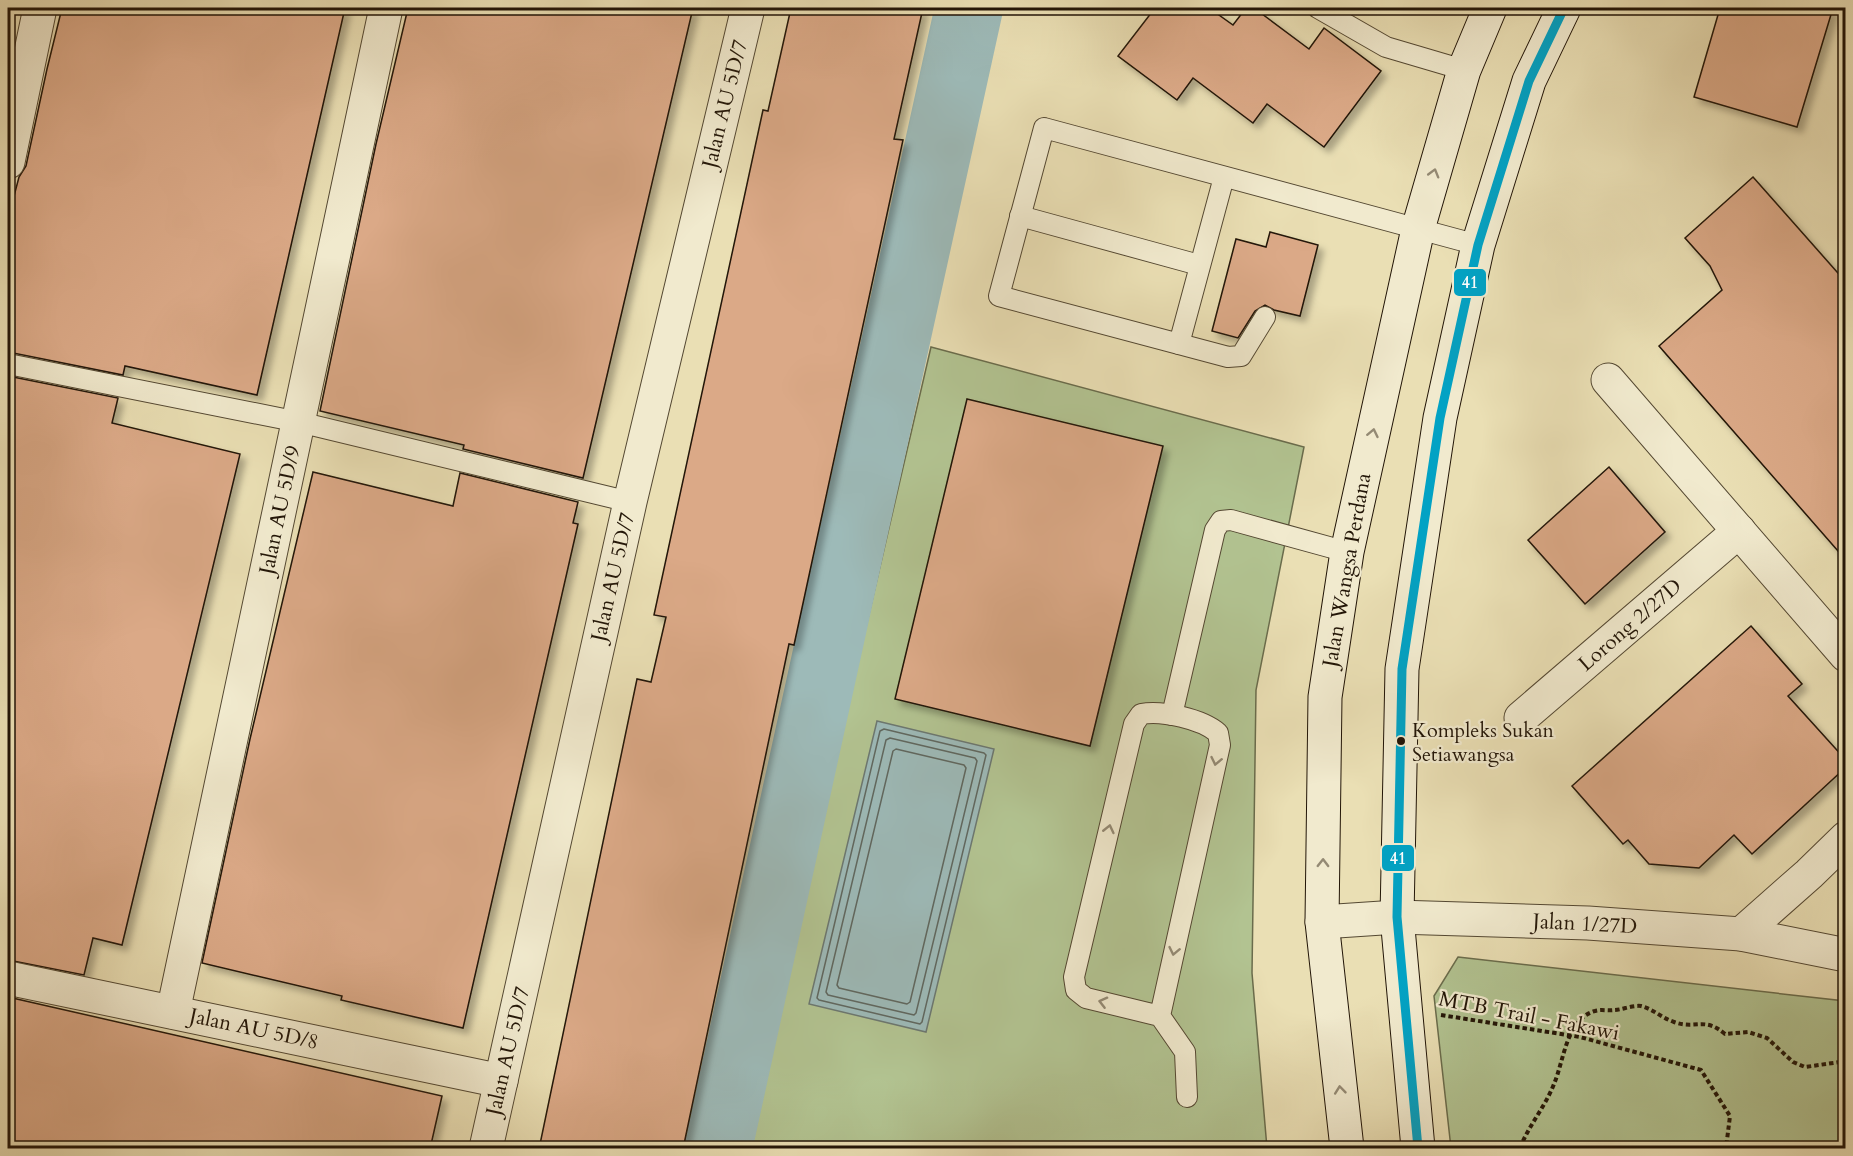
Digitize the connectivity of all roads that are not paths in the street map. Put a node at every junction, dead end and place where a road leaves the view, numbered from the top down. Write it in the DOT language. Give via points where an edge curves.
graph roads {
  1 [pos="40,8"];
  2 [pos="386,8"];
  3 [pos="748,8"];
  4 [pos="1318,8"];
  5 [pos="1490,8"];
  6 [pos="1564,8"];
  7 [pos="1464,70"];
  8 [pos="8,162"];
  9 [pos="1224,177"];
  10 [pos="1020,216"];
  11 [pos="1418,230"];
  12 [pos="1478,245"];
  13 [pos="1199,265"];
  14 [pos="1265,317"];
  15 [pos="1179,344"];
  16 [pos="8,364"];
  17 [pos="1608,380"];
  18 [pos="299,422"];
  19 [pos="630,502"];
  20 [pos="1739,531"];
  21 [pos="1347,552"];
  22 [pos="1845,655"];
  23 [pos="1172,716"];
  24 [pos="1521,718"];
  25 [pos="1845,838"];
  26 [pos="1397,917"];
  27 [pos="1322,921"];
  28 [pos="1741,934"];
  29 [pos="1845,955"];
  30 [pos="8,978"];
  31 [pos="173,1012"];
  32 [pos="1160,1016"];
  33 [pos="501,1081"];
  34 [pos="1187,1097"];
  35 [pos="486,1149"];
  36 [pos="1347,1149"];
  37 [pos="1418,1149"];
  1 -- 8 [label="street"];
  2 -- 18 [label="street, Jalan AU 5D/9"];
  3 -- 19 [label="street, Jalan AU 5D/7"];
  4 -- 7 [label="lane" via="1386,47"];
  5 -- 7 [label="street, Jalan Wangsa Perdana"];
  6 -- 12 [label="street" via="1529,81"];
  11 -- 7 [label="street, Jalan Wangsa Perdana, one-way"];
  9 -- 10 [label="lane" via="1044,128"];
  9 -- 11 [label="lane"];
  9 -- 13 [label="lane"];
  10 -- 13 [label="lane"];
  10 -- 15 [label="lane" via="999,296"];
  11 -- 12 [label="lane"];
  21 -- 11 [label="street, Jalan Wangsa Perdana, one-way"];
  12 -- 26 [label="street" via="1440,418 1402,669"];
  13 -- 15 [label="lane"];
  14 -- 15 [label="lane" via="1241,356 1228,357"];
  16 -- 18 [label="lane"];
  17 -- 20 [label="street"];
  18 -- 19 [label="lane"];
  18 -- 31 [label="street, Jalan AU 5D/9"];
  19 -- 33 [label="street, Jalan AU 5D/7"];
  20 -- 22 [label="street"];
  20 -- 24 [label="street, Lorong 2/27D"];
  21 -- 23 [label="lane" via="1231,520 1221,521 1215,530"];
  27 -- 21 [label="street, Jalan Wangsa Perdana, one-way" via="1325,697"];
  23 -- 32 [label="lane, one-way" via="1209,725 1218,733 1220,745"];
  32 -- 23 [label="lane, one-way" via="1086,998 1076,990 1074,977 1134,724 1142,714 1154,711"];
  25 -- 28 [label="street"];
  26 -- 27 [label="street, Jalan 1/27D"];
  26 -- 28 [label="street, Jalan 1/27D" via="1588,923"];
  26 -- 37 [label="street"];
  36 -- 27 [label="street, Jalan Wangsa Perdana, one-way"];
  28 -- 29 [label="street, Jalan 1/27D"];
  30 -- 31 [label="street, Jalan AU 5D/8"];
  31 -- 33 [label="street, Jalan AU 5D/8"];
  32 -- 34 [label="lane" via="1185,1052"];
  33 -- 35 [label="street, Jalan AU 5D/7"];
}
